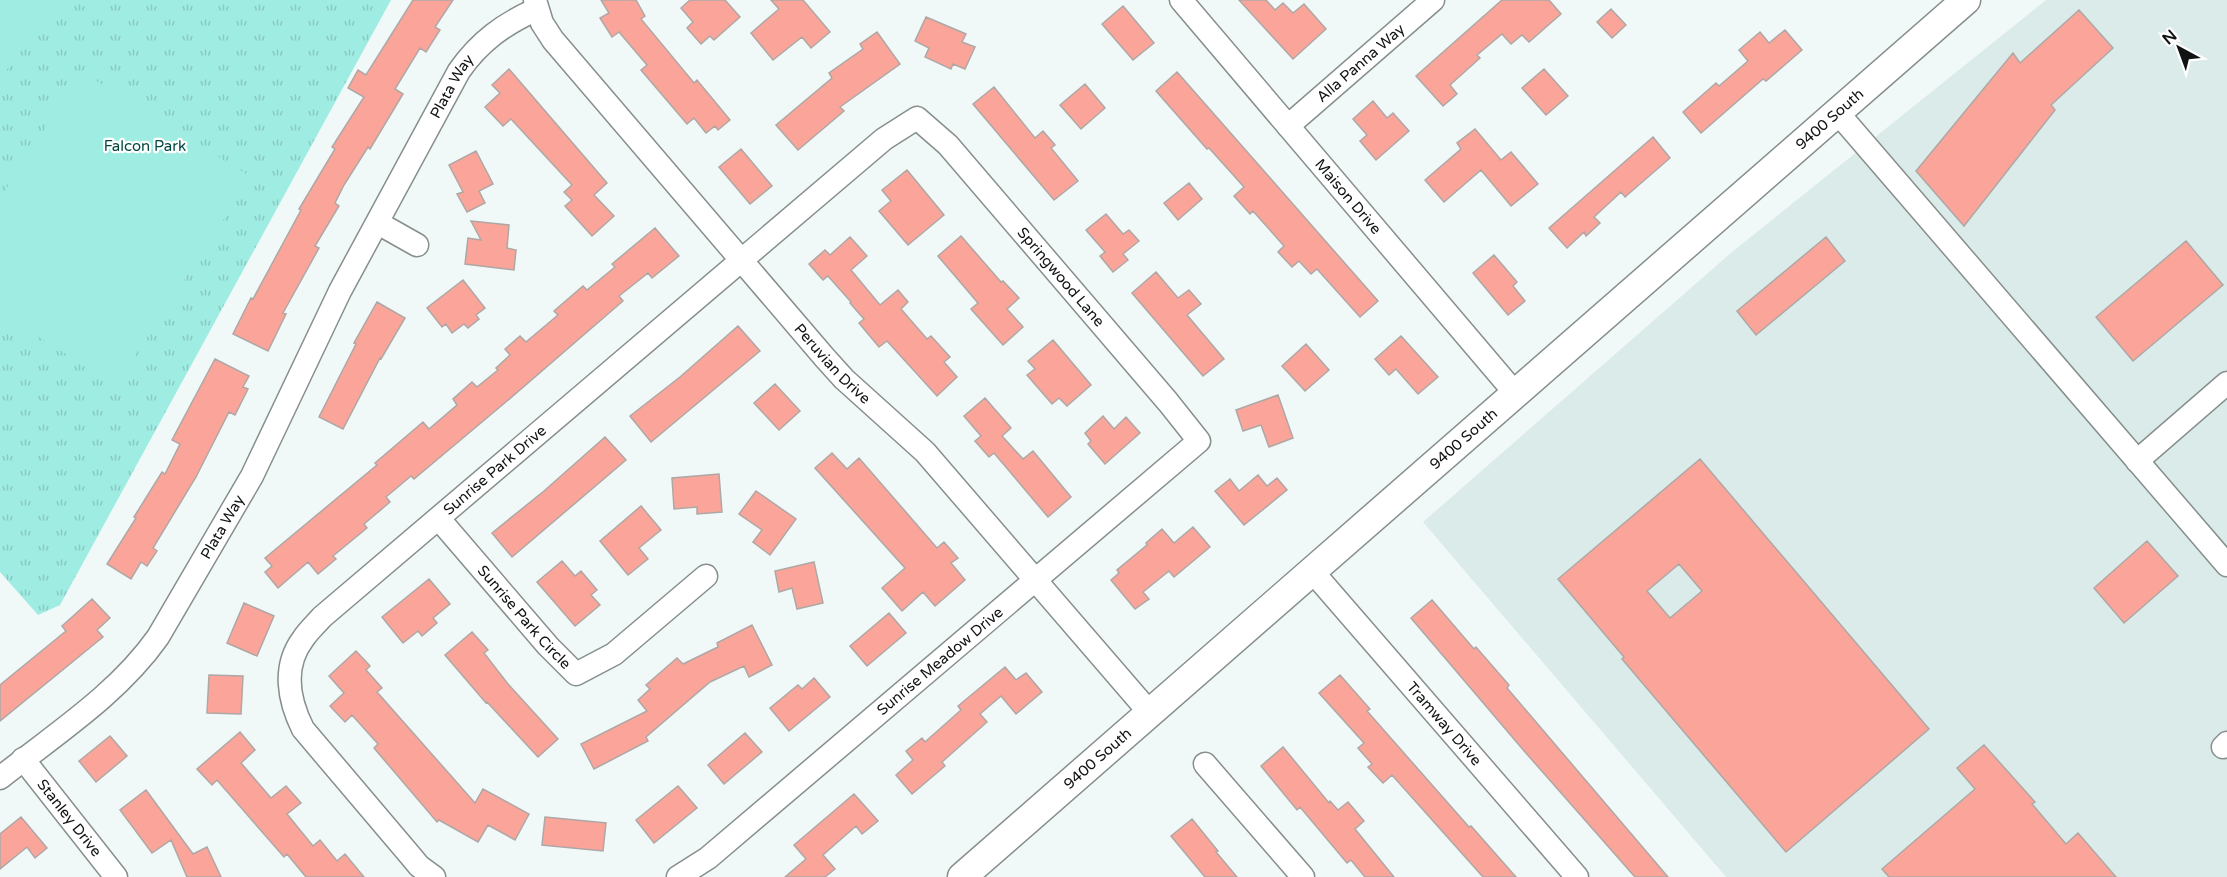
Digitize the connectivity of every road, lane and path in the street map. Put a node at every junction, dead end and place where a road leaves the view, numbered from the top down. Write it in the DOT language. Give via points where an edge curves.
graph roads {
  1 [pos="1181,0"];
  2 [pos="1433,0"];
  3 [pos="1966,0"];
  4 [pos="536,5"];
  5 [pos="1837,112"];
  6 [pos="917,118"];
  7 [pos="1288,126"];
  8 [pos="378,223"];
  9 [pos="417,245"];
  10 [pos="742,261"];
  11 [pos="2227,383"];
  12 [pos="1515,393"];
  13 [pos="1199,441"];
  14 [pos="2137,461"];
  15 [pos="439,519"];
  16 [pos="2227,565"];
  17 [pos="1312,571"];
  18 [pos="706,576"];
  19 [pos="1035,579"];
  20 [pos="1150,713"];
  21 [pos="23,759"];
  22 [pos="1205,764"];
  23 [pos="0,778"];
  24 [pos="116,877"];
  25 [pos="434,877"];
  26 [pos="678,877"];
  27 [pos="962,877"];
  28 [pos="1303,877"];
  29 [pos="1577,877"];
  1 -- 7 [label="street, Maison Drive"];
  2 -- 7 [label="street, Alla Panna Way"];
  3 -- 5 [label="main road, 9400 South"];
  4 -- 8 [label="street, Plata Way" via="501,27 470,54"];
  4 -- 10 [label="street, Peruvian Drive" via="553,40"];
  5 -- 12 [label="main road, 9400 South"];
  5 -- 14 [label="street"];
  6 -- 10 [label="street, Sunrise Park Drive" via="884,140"];
  6 -- 13 [label="street, Springwood Lane" via="948,145"];
  7 -- 12 [label="street, Maison Drive"];
  8 -- 9 [label="street"];
  8 -- 21 [label="street, Plata Way" via="340,291 252,476 158,637 111,690"];
  10 -- 15 [label="street, Sunrise Park Drive"];
  10 -- 19 [label="street, Peruvian Drive" via="844,379 925,452"];
  11 -- 14 [label="street"];
  12 -- 17 [label="main road, 9400 South"];
  13 -- 19 [label="street, Sunrise Meadow Drive"];
  14 -- 16 [label="street"];
  15 -- 18 [label="street, Sunrise Park Circle" via="576,674 614,654"];
  15 -- 25 [label="street, Sunrise Park Drive" via="322,617 302,640 292,662 289,686 293,709 303,729 419,866"];
  17 -- 20 [label="main road, 9400 South"];
  17 -- 29 [label="street, Tramway Drive"];
  19 -- 20 [label="street, Peruvian Drive"];
  19 -- 26 [label="street, Sunrise Meadow Drive" via="708,858"];
  20 -- 27 [label="main road, 9400 South"];
  21 -- 23 [label="street, Plata Way"];
  21 -- 24 [label="street, Stanley Drive"];
  22 -- 28 [label="street"];
}
